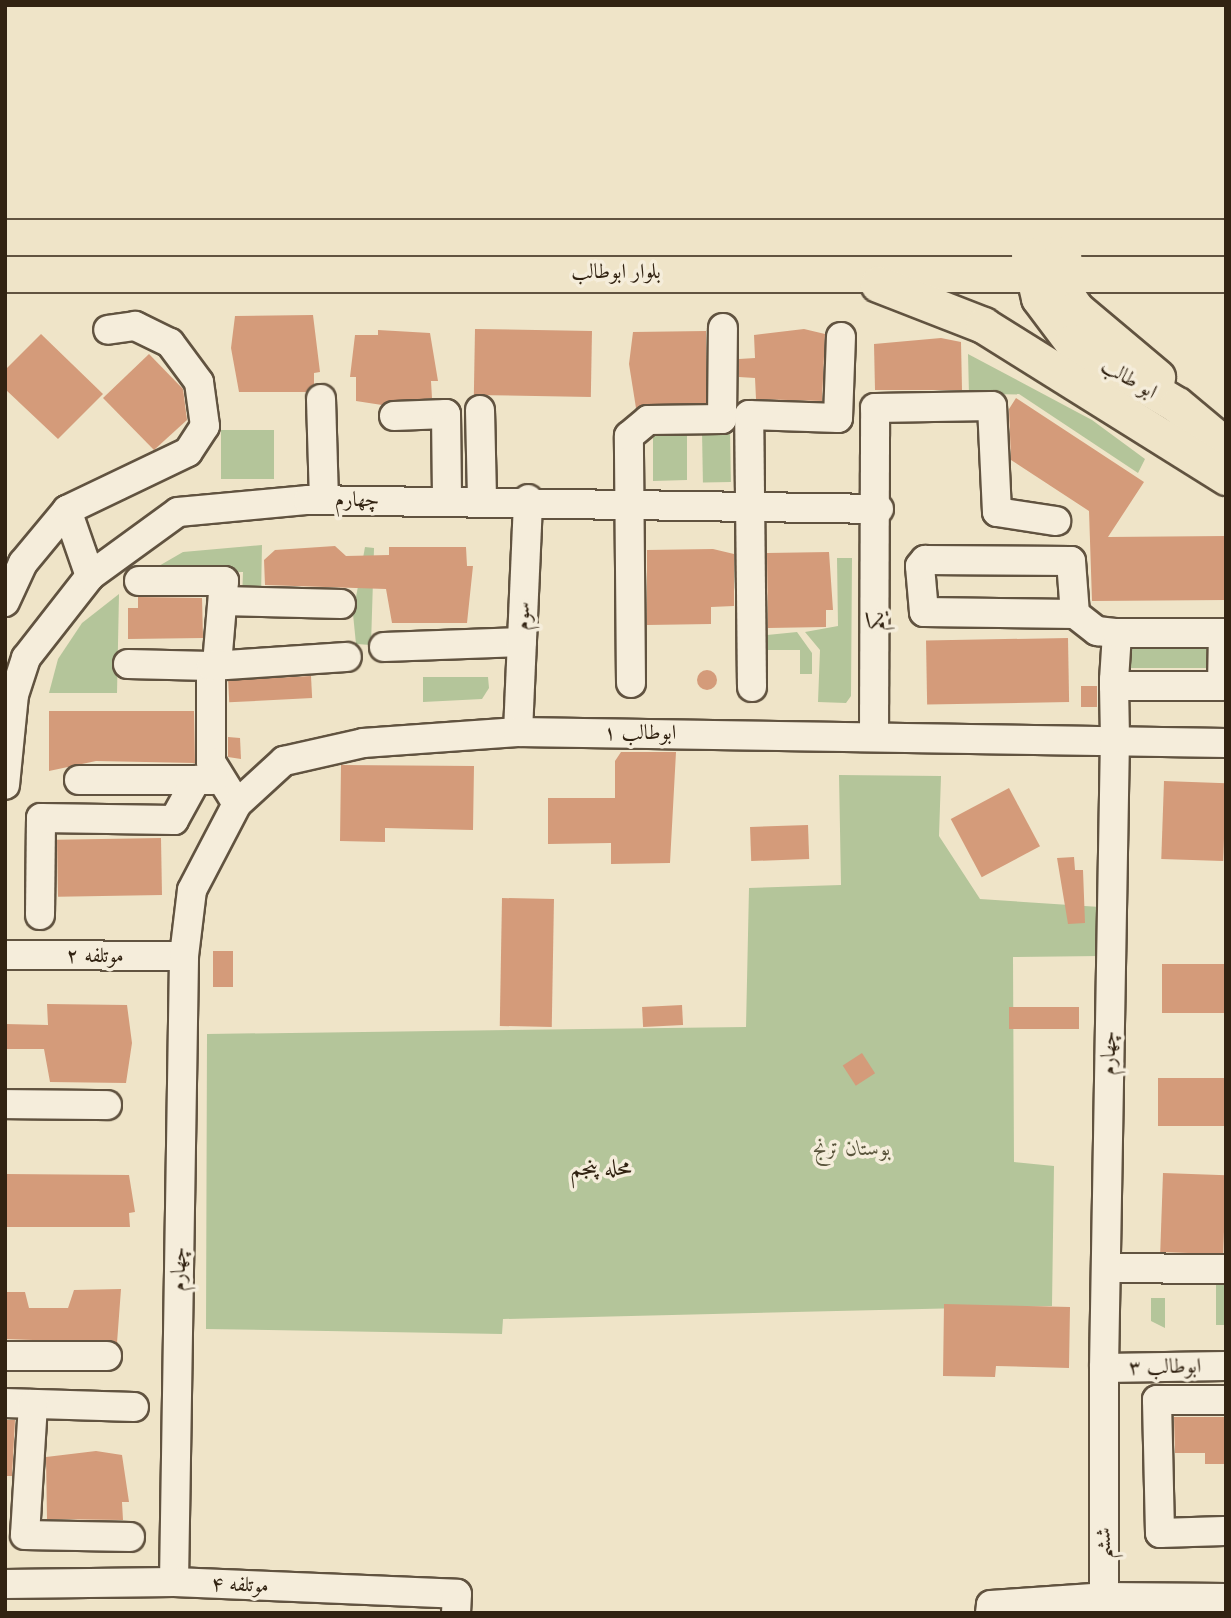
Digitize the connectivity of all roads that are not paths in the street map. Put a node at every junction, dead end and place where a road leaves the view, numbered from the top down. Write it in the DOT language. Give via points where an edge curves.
graph roads {
  1 [pos="5,237"];
  2 [pos="1046,237"];
  3 [pos="1226,237"];
  4 [pos="834,272"];
  5 [pos="5,274"];
  6 [pos="1226,274"];
  7 [pos="1046,275"];
  8 [pos="723,328"];
  9 [pos="108,330"];
  10 [pos="841,337"];
  11 [pos="321,399"];
  12 [pos="480,410"];
  13 [pos="394,416"];
  14 [pos="1226,446"];
  15 [pos="1226,477"];
  16 [pos="446,499"];
  17 [pos="482,499"];
  18 [pos="528,499"];
  19 [pos="324,500"];
  20 [pos="629,502"];
  21 [pos="751,505"];
  22 [pos="879,509"];
  23 [pos="67,510"];
  24 [pos="1056,521"];
  25 [pos="90,576"];
  26 [pos="139,581"];
  27 [pos="223,601"];
  28 [pos="5,603"];
  29 [pos="341,604"];
  30 [pos="1074,614"];
  31 [pos="1117,633"];
  32 [pos="522,642"];
  33 [pos="384,647"];
  34 [pos="347,657"];
  35 [pos="128,664"];
  36 [pos="214,666"];
  37 [pos="631,682"];
  38 [pos="1114,686"];
  39 [pos="752,687"];
  40 [pos="518,732"];
  41 [pos="874,733"];
  42 [pos="1115,738"];
  43 [pos="1226,743"];
  44 [pos="79,780"];
  45 [pos="208,780"];
  46 [pos="5,785"];
  47 [pos="237,804"];
  48 [pos="40,915"];
  49 [pos="5,955"];
  50 [pos="184,956"];
  51 [pos="5,1104"];
  52 [pos="107,1105"];
  53 [pos="1105,1268"];
  54 [pos="1226,1269"];
  55 [pos="5,1356"];
  56 [pos="107,1356"];
  57 [pos="1226,1366"];
  58 [pos="1104,1368"];
  59 [pos="1226,1400"];
  60 [pos="19,1404"];
  61 [pos="134,1407"];
  62 [pos="16,1488"];
  63 [pos="1224,1531"];
  64 [pos="130,1537"];
  65 [pos="174,1582"];
  66 [pos="5,1584"];
  67 [pos="1104,1597"];
  68 [pos="1226,1598"];
  69 [pos="456,1613"];
  70 [pos="990,1613"];
  1 -- 2 [label="main road, بلوار ابوطالب"];
  2 -- 3 [label="main road, بلوار ابوطالب"];
  2 -- 7 [label="main road"];
  4 -- 5 [label="main road, بلوار ابوطالب"];
  4 -- 7 [label="main road, بلوار ابوطالب"];
  4 -- 15 [label="main road" via="926,298 983,325"];
  6 -- 7 [label="main road, بلوار ابوطالب"];
  7 -- 14 [label="main road, ابو طالب" via="1076,309 1155,374 1177,405"];
  8 -- 20 [label="street" via="722,419 648,420 629,436"];
  9 -- 23 [label="street" via="135,326 170,343 198,382 205,426 188,452"];
  10 -- 21 [label="street" via="838,418 749,415"];
  11 -- 19 [label="street"];
  12 -- 17 [label="street"];
  13 -- 16 [label="street" via="446,414"];
  16 -- 17 [label="street, چهارم"];
  16 -- 19 [label="street, چهارم"];
  17 -- 18 [label="street, چهارم"];
  18 -- 20 [label="street, چهارم"];
  18 -- 32 [label="street, سوم"];
  19 -- 25 [label="street, چهارم" via="178,512"];
  20 -- 21 [label="street, چهارم"];
  20 -- 37 [label="street"];
  21 -- 22 [label="street, چهارم"];
  21 -- 39 [label="street"];
  22 -- 24 [label="street, یکم" via="875,408 992,406 997,512"];
  22 -- 41 [label="street, یکم"];
  23 -- 25 [label="street"];
  23 -- 28 [label="street" via="23,563"];
  25 -- 46 [label="street, چهارم" via="26,658 14,695"];
  26 -- 27 [label="street" via="224,581"];
  27 -- 29 [label="street"];
  27 -- 36 [label="street"];
  30 -- 30 [label="street" via="1071,561 925,560 920,566 923,612"];
  30 -- 31 [label="street" via="1097,631"];
  31 -- 38 [label="street, چهارم"];
  31 -- 38 [label="street" via="1223,633 1222,686"];
  32 -- 33 [label="street"];
  32 -- 40 [label="street, سوم"];
  34 -- 36 [label="street"];
  35 -- 36 [label="street"];
  36 -- 45 [label="street"];
  38 -- 42 [label="street, چهارم"];
  40 -- 41 [label="street, ابوطالب ۱"];
  40 -- 47 [label="street, ابوطالب ۱" via="363,743 284,761"];
  41 -- 42 [label="street, ابوطالب ۱"];
  42 -- 43 [label="street, ابوطالب ۱"];
  42 -- 53 [label="street, چهارم"];
  44 -- 45 [label="street"];
  45 -- 47 [label="street"];
  45 -- 48 [label="street" via="174,820 40,818"];
  47 -- 50 [label="street, ابوطالب ۱" via="192,890"];
  49 -- 50 [label="street, موتلفه ۲"];
  50 -- 65 [label="street, چهارم"];
  51 -- 52 [label="street"];
  53 -- 54 [label="street"];
  53 -- 58 [label="street, چهارم"];
  55 -- 56 [label="street"];
  57 -- 58 [label="street, ابوطالب ۳"];
  58 -- 67 [label="street, ششم"];
  59 -- 63 [label="street" via="1157,1401 1160,1533"];
  60 -- 61 [label="street"];
  60 -- 62 [label="street"];
  62 -- 64 [label="street" via="25,1535"];
  65 -- 66 [label="street, موتلفه ۴"];
  65 -- 69 [label="street, موتلفه ۴" via="457,1594"];
  67 -- 68 [label="street"];
  67 -- 70 [label="street" via="990,1605"];
}
